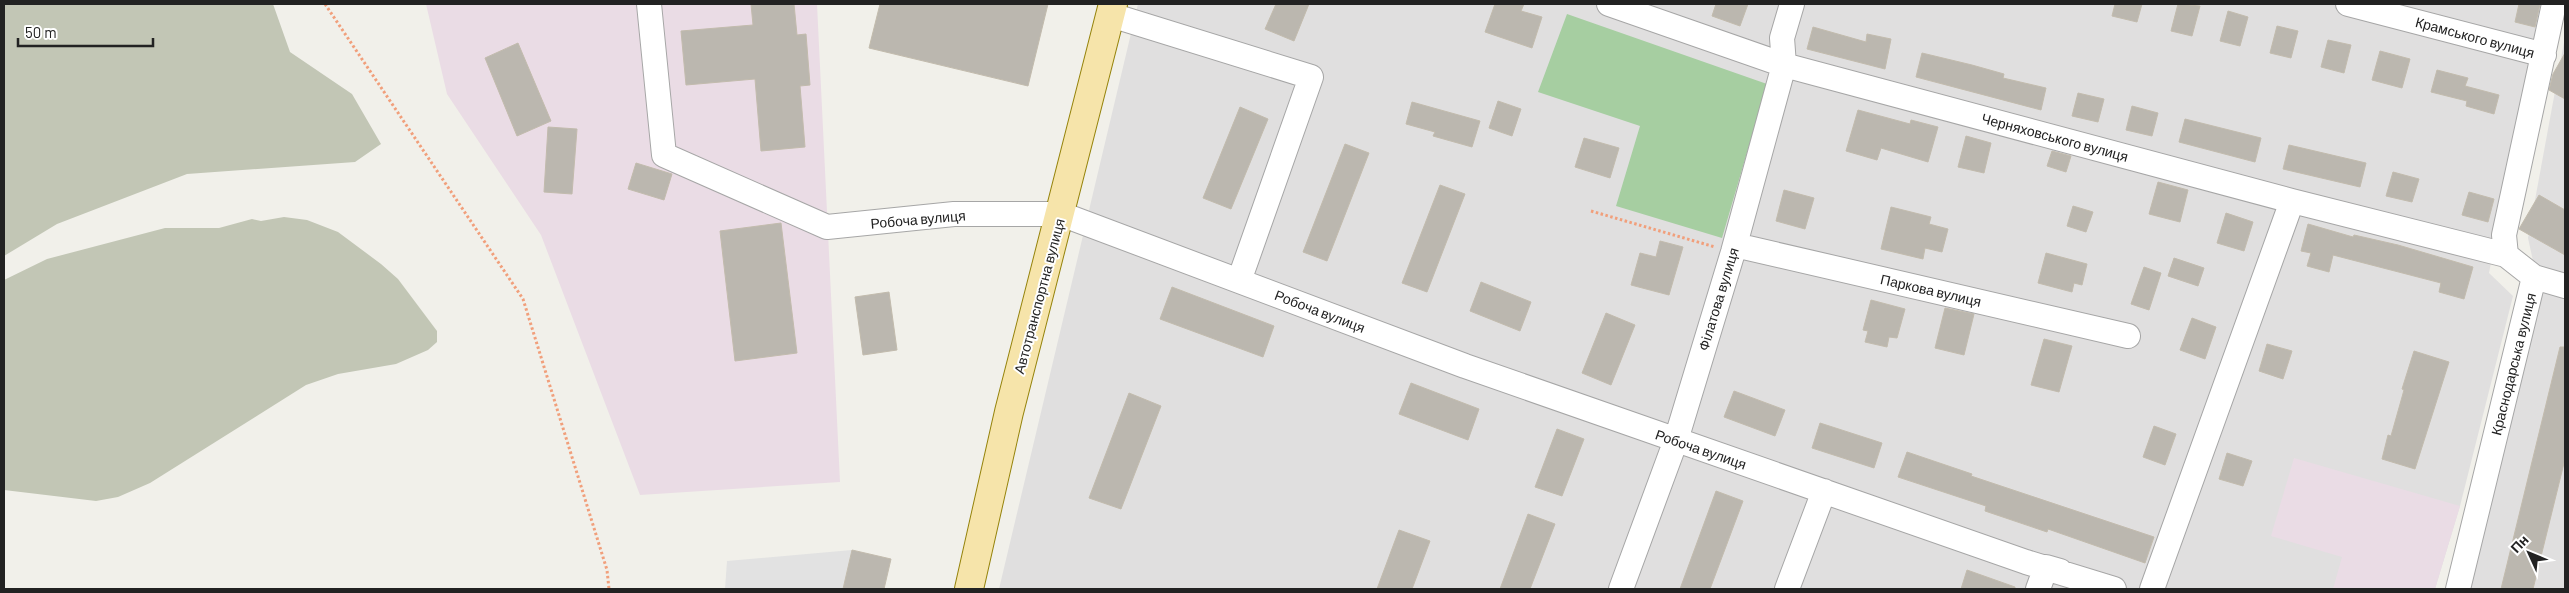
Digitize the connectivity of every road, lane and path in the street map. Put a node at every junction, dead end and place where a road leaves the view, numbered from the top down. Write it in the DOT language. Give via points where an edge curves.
graph roads {
  1 [pos="325,4"];
  2 [pos="649,4"];
  3 [pos="1609,4"];
  4 [pos="1792,4"];
  5 [pos="2348,4"];
  6 [pos="2554,4"];
  7 [pos="1112,9"];
  8 [pos="2544,55"];
  9 [pos="1784,65"];
  10 [pos="2292,201"];
  11 [pos="1591,211"];
  12 [pos="1061,214"];
  13 [pos="1734,248"];
  14 [pos="2506,254"];
  15 [pos="2534,277"];
  16 [pos="1239,281"];
  17 [pos="2565,286"];
  18 [pos="2128,336"];
  19 [pos="1676,440"];
  20 [pos="1824,492"];
  21 [pos="2046,567"];
  22 [pos="609,589"];
  23 [pos="969,589"];
  24 [pos="1621,589"];
  25 [pos="1787,589"];
  26 [pos="2038,589"];
  27 [pos="2114,589"];
  28 [pos="2152,589"];
  29 [pos="2458,589"];
  1 -- 22 [label="path" via="523,299 607,570"];
  2 -- 12 [label="street, Робоча вулиця" via="664,155 827,227 954,214"];
  3 -- 9 [label="street, Черняховського вулиця"];
  4 -- 9 [label="street, Філатова вулиця" via="1782,38"];
  5 -- 8 [label="street, Крамського вулиця"];
  6 -- 8 [label="street"];
  7 -- 12 [label="main road, Автотранспортна вулиця"];
  7 -- 16 [label="street" via="1311,77"];
  8 -- 14 [label="street" via="2504,235"];
  9 -- 10 [label="street, Черняховського вулиця"];
  9 -- 13 [label="street, Філатова вулиця"];
  10 -- 14 [label="street, Черняховського вулиця"];
  10 -- 28 [label="street"];
  11 -- 13 [label="path"];
  12 -- 16 [label="street, Робоча вулиця"];
  12 -- 23 [label="main road, Автотранспортна вулиця" via="1009,412"];
  13 -- 18 [label="street, Паркова вулиця"];
  13 -- 19 [label="street, Філатова вулиця"];
  14 -- 15 [label="street, Краснодарська вулиця"];
  15 -- 17 [label="street"];
  15 -- 29 [label="street, Краснодарська вулиця"];
  16 -- 19 [label="street, Робоча вулиця" via="1465,366"];
  19 -- 20 [label="street, Робоча вулиця"];
  19 -- 24 [label="street, Філатова вулиця"];
  20 -- 21 [label="street, Робоча вулиця"];
  20 -- 25 [label="street"];
  21 -- 26 [label="street"];
  21 -- 27 [label="street, Робоча вулиця"];
}
